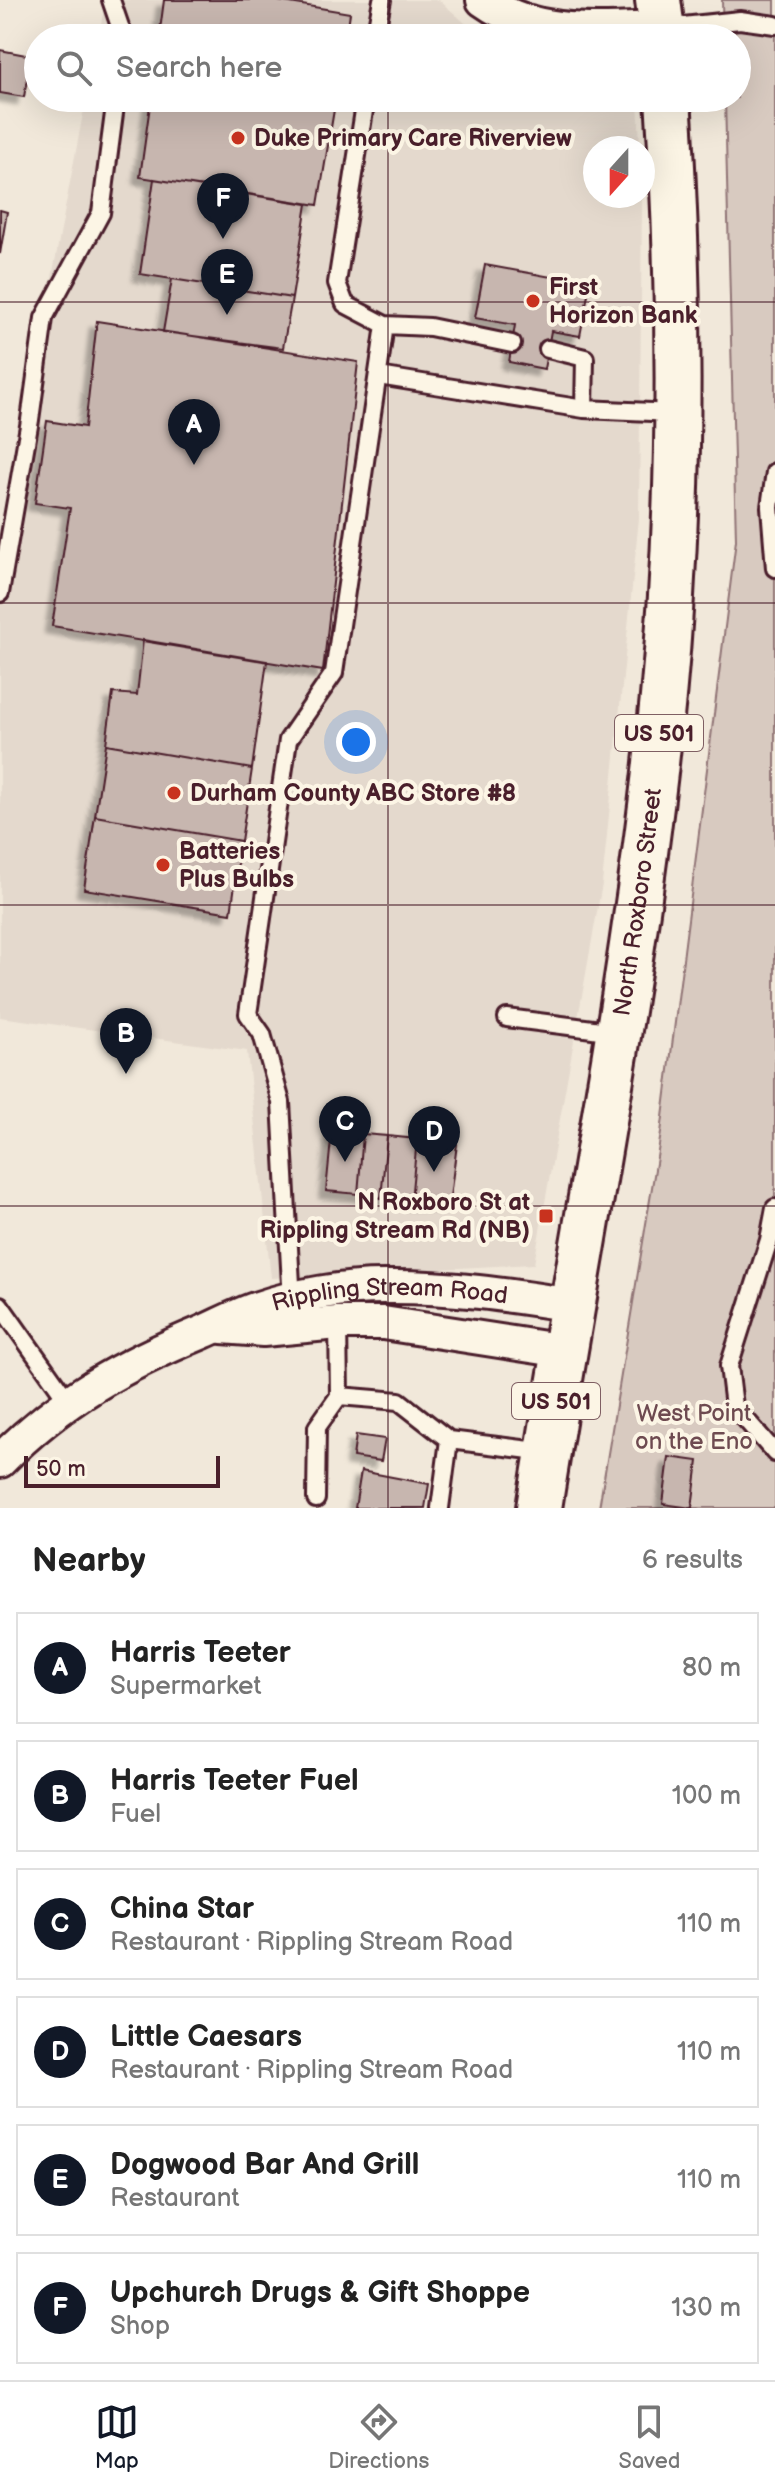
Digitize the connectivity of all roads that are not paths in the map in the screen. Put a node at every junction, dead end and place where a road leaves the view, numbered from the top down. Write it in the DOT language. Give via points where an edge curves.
graph roads {
  1 [pos="111,0"];
  2 [pos="382,0"];
  3 [pos="483,0"];
  4 [pos="661,22"];
  5 [pos="119,24"];
  6 [pos="378,24"];
  7 [pos="539,24"];
  8 [pos="630,24"];
  9 [pos="775,25"];
  10 [pos="114,112"];
  11 [pos="364,112"];
  12 [pos="669,112"];
  13 [pos="385,325"];
  14 [pos="512,344"];
  15 [pos="548,349"];
  16 [pos="379,376"];
  17 [pos="584,409"];
  18 [pos="675,413"];
  19 [pos="775,472"];
  20 [pos="775,568"];
  21 [pos="0,593"];
  22 [pos="507,1018"];
  23 [pos="617,1033"];
  24 [pos="775,1208"];
  25 [pos="0,1305"];
  26 [pos="571,1305"];
  27 [pos="292,1313"];
  28 [pos="338,1323"];
  29 [pos="564,1351"];
  30 [pos="339,1396"];
  31 [pos="68,1401"];
  32 [pos="449,1440"];
  33 [pos="548,1453"];
  34 [pos="775,1453"];
  35 [pos="0,1461"];
  36 [pos="316,1499"];
  37 [pos="440,1508"];
  38 [pos="539,1508"];
  1 -- 5 [label="lane"];
  2 -- 6 [label="lane"];
  3 -- 7 [label="street"];
  4 -- 8 [label="street"];
  4 -- 9 [label="lane" via="740,20"];
  10 -- 21 [label="lane" via="101,213 44,318"];
  11 -- 13 [label="lane" via="337,283 345,304"];
  12 -- 18 [label="highway, North Roxboro Street / US 501"];
  13 -- 14 [label="lane" via="430,327"];
  13 -- 16 [label="lane"];
  15 -- 17 [label="lane" via="585,358"];
  16 -- 17 [label="lane"];
  16 -- 27 [label="lane" via="334,673 288,740 248,1014 262,1034 281,1102"];
  17 -- 18 [label="lane"];
  18 -- 23 [label="highway, North Roxboro Street / US 501" via="663,695"];
  19 -- 20 [label="lane" via="770,507"];
  22 -- 23 [label="lane"];
  23 -- 26 [label="highway, North Roxboro Street / US 501"];
  24 -- 34 [label="lane" via="729,1366 734,1406"];
  25 -- 31 [label="lane"];
  26 -- 27 [label="street, Rippling Stream Road" via="434,1288 381,1287"];
  26 -- 29 [label="highway, North Roxboro Street / US 501"];
  27 -- 28 [label="street, Rippling Stream Road"];
  27 -- 31 [label="street, Rippling Stream Road" via="256,1308 133,1361"];
  28 -- 29 [label="street, Rippling Stream Road" via="383,1323"];
  28 -- 30 [label="lane"];
  29 -- 33 [label="highway, North Roxboro Street / US 501"];
  30 -- 32 [label="lane" via="399,1401"];
  30 -- 36 [label="lane" via="317,1427"];
  31 -- 35 [label="street, Rippling Stream Road"];
  32 -- 33 [label="lane"];
  32 -- 37 [label="lane"];
  33 -- 38 [label="highway, North Roxboro Street / US 501"];
}
